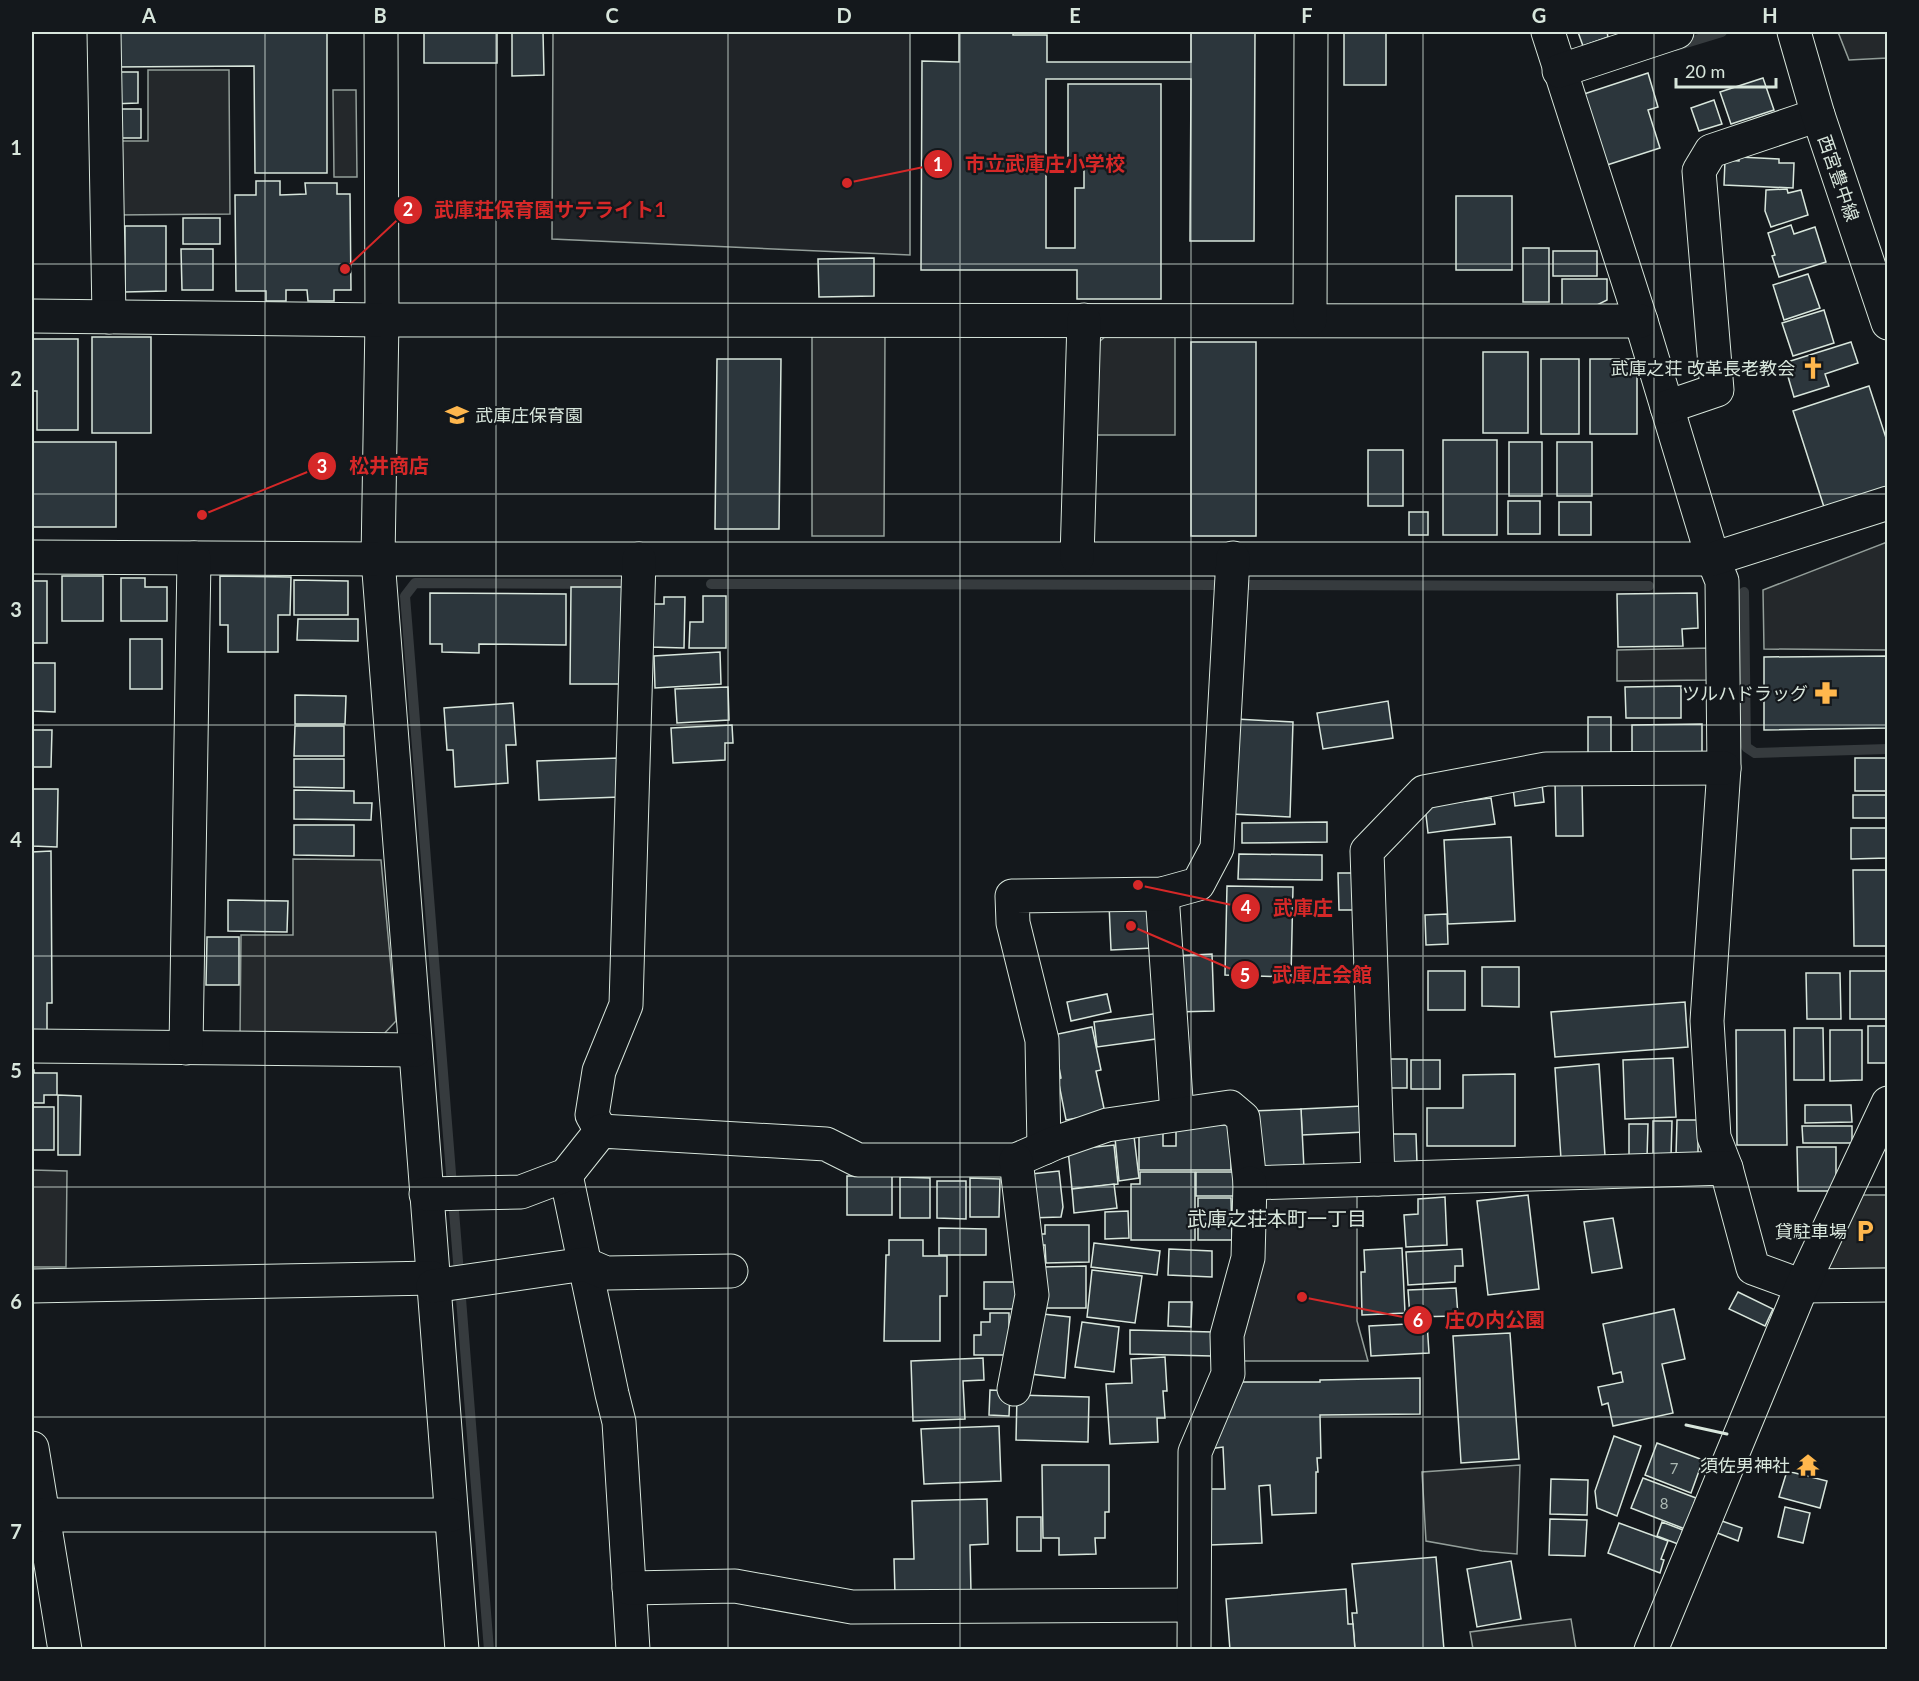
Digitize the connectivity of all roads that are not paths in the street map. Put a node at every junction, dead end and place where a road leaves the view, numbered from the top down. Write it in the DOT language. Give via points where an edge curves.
graph roads {
  1 [pos="104,32"];
  2 [pos="381,32"];
  3 [pos="1311,32"];
  4 [pos="1548,32"];
  5 [pos="1677,32"];
  6 [pos="1794,32"];
  7 [pos="1559,71"];
  8 [pos="1818,115"];
  9 [pos="32,316"];
  10 [pos="109,317"];
  11 [pos="382,320"];
  12 [pos="1084,320"];
  13 [pos="1310,320"];
  14 [pos="1641,321"];
  15 [pos="1887,322"];
  16 [pos="1667,407"];
  17 [pos="1887,503"];
  18 [pos="32,557"];
  19 [pos="194,558"];
  20 [pos="1077,558"];
  21 [pos="1233,558"];
  22 [pos="378,559"];
  23 [pos="639,559"];
  24 [pos="1713,559"];
  25 [pos="1724,768"];
  26 [pos="1162,894"];
  27 [pos="32,1046"];
  28 [pos="186,1048"];
  29 [pos="415,1050"];
  30 [pos="1887,1103"];
  31 [pos="1178,1114"];
  32 [pos="601,1131"];
  33 [pos="1030,1154"];
  34 [pos="1726,1168"];
  35 [pos="566,1175"];
  36 [pos="1378,1179"];
  37 [pos="1250,1183"];
  38 [pos="444,1194"];
  39 [pos="585,1264"];
  40 [pos="731,1271"];
  41 [pos="447,1282"];
  42 [pos="32,1286"];
  43 [pos="1802,1286"];
  44 [pos="1887,1286"];
  45 [pos="1014,1389"];
  46 [pos="32,1448"];
  47 [pos="43,1515"];
  48 [pos="451,1515"];
  49 [pos="629,1587"];
  50 [pos="1193,1605"];
  51 [pos="65,1650"];
  52 [pos="462,1650"];
  53 [pos="633,1650"];
  54 [pos="1194,1650"];
  55 [pos="1651,1650"];
  1 -- 10 [label="street"];
  2 -- 11 [label="street"];
  3 -- 13 [label="street"];
  4 -- 7 [label="street"];
  5 -- 7 [label="street"];
  6 -- 8 [label="street, 西宮豊中線"];
  7 -- 14 [label="street"];
  8 -- 15 [label="street, 西宮豊中線"];
  8 -- 16 [label="street" via="1712,151 1699,171 1716,390"];
  9 -- 10 [label="street"];
  10 -- 11 [label="street"];
  11 -- 12 [label="street"];
  11 -- 22 [label="street"];
  12 -- 13 [label="street"];
  12 -- 20 [label="street"];
  13 -- 14 [label="street"];
  14 -- 16 [label="street"];
  16 -- 24 [label="street"];
  17 -- 24 [label="street"];
  18 -- 19 [label="street"];
  19 -- 22 [label="street"];
  19 -- 28 [label="street"];
  20 -- 21 [label="street"];
  20 -- 23 [label="street"];
  21 -- 24 [label="street"];
  21 -- 26 [label="street" via="1217,848 1198,884"];
  22 -- 23 [label="street"];
  22 -- 29 [label="street"];
  23 -- 32 [label="street" via="626,1005 599,1071 592,1115"];
  24 -- 25 [label="street" via="1722,581"];
  25 -- 34 [label="street" via="1707,1021 1714,1137"];
  25 -- 36 [label="street" via="1546,770 1424,792 1367,851"];
  26 -- 31 [label="street"];
  26 -- 33 [label="street" via="1012,896 1013,923 1042,1040"];
  27 -- 28 [label="street"];
  28 -- 29 [label="street"];
  29 -- 38 [label="street"];
  30 -- 43 [label="street"];
  31 -- 33 [label="street" via="1107,1125"];
  31 -- 37 [label="street" via="1230,1107 1243,1118"];
  32 -- 33 [label="street" via="826,1144 858,1160"];
  32 -- 35 [label="street"];
  33 -- 45 [label="street" via="1032,1295"];
  34 -- 36 [label="street"];
  34 -- 43 [label="street" via="1753,1268"];
  35 -- 38 [label="street" via="521,1192"];
  35 -- 39 [label="street"];
  36 -- 37 [label="street"];
  37 -- 50 [label="street" via="1248,1258 1227,1335 1228,1374 1195,1452"];
  38 -- 41 [label="street"];
  39 -- 40 [label="street" via="606,1273"];
  39 -- 41 [label="street"];
  39 -- 49 [label="street" via="619,1422"];
  41 -- 42 [label="street"];
  41 -- 48 [label="street"];
  43 -- 44 [label="street"];
  43 -- 55 [label="street"];
  46 -- 47 [label="street"];
  47 -- 48 [label="street"];
  47 -- 51 [label="street"];
  48 -- 52 [label="street"];
  49 -- 50 [label="street" via="735,1586 852,1607"];
  49 -- 53 [label="street"];
  50 -- 54 [label="street"];
}
